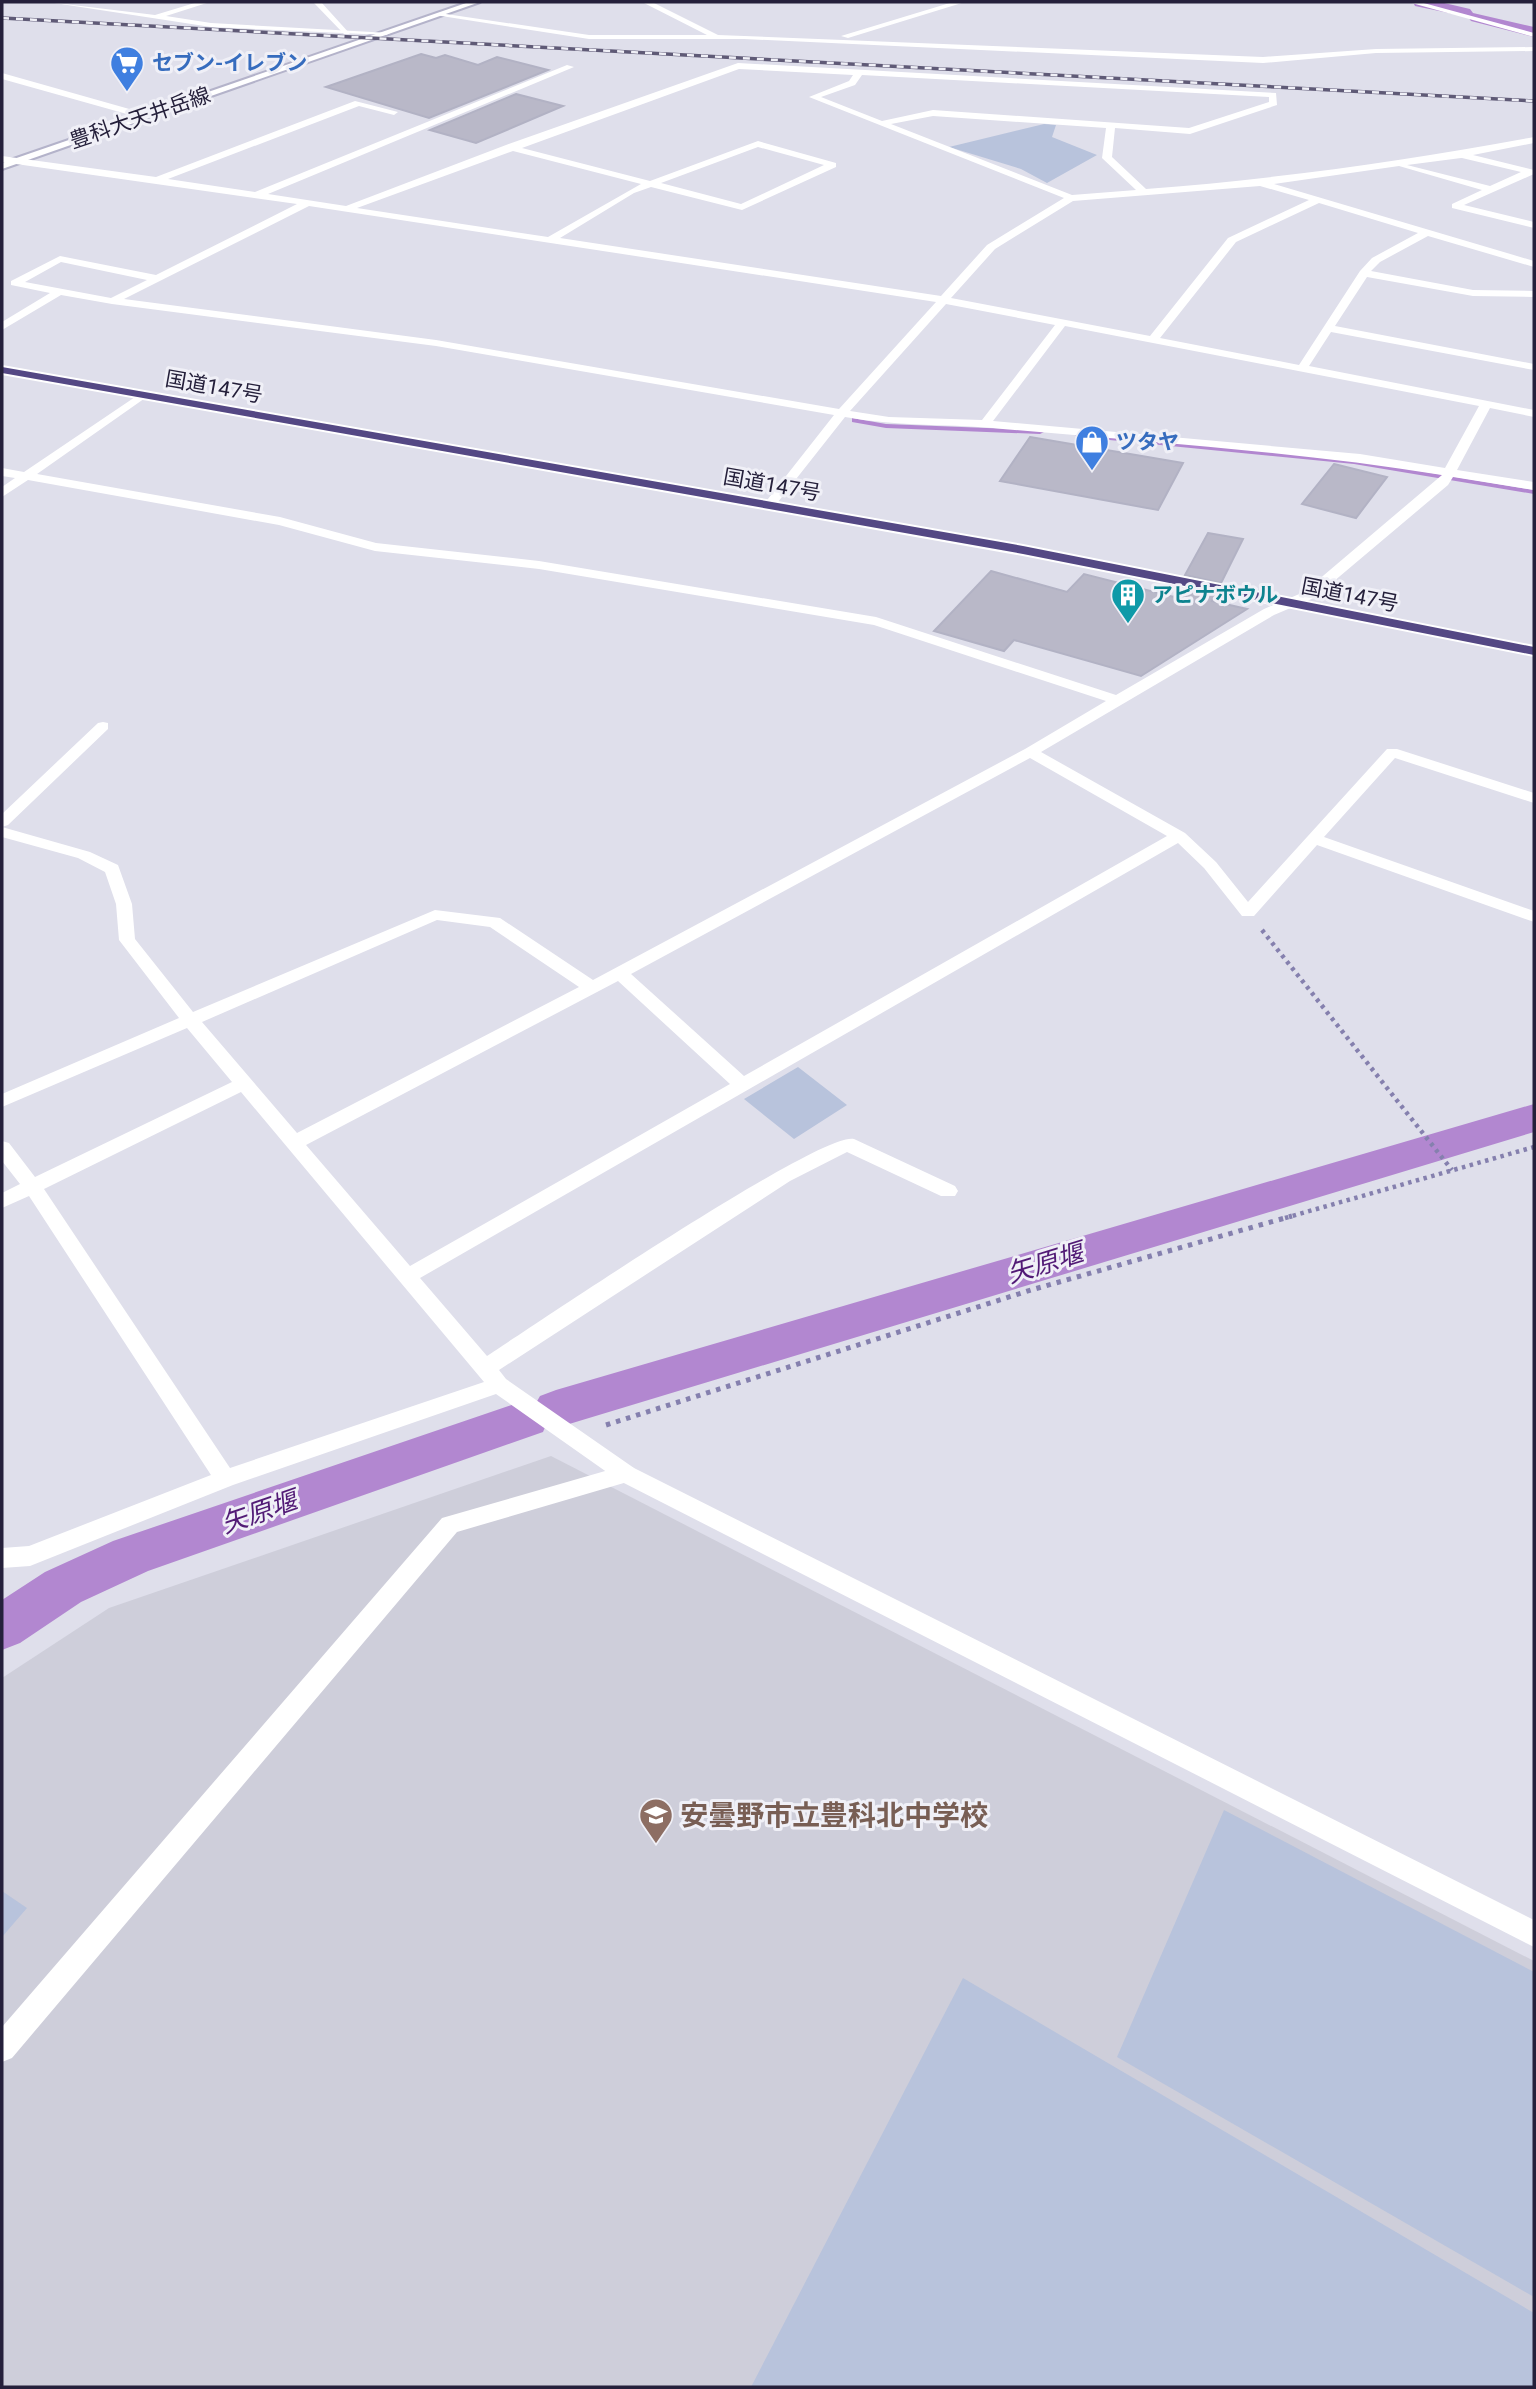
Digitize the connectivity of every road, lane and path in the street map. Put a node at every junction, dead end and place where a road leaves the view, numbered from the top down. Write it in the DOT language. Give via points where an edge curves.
graph roads {
  1 [pos="52,2"];
  2 [pos="106,2"];
  3 [pos="206,2"];
  4 [pos="317,2"];
  5 [pos="476,2"];
  6 [pos="646,2"];
  7 [pos="940,2"];
  8 [pos="961,2"];
  9 [pos="1412,2"];
  10 [pos="951,5"];
  11 [pos="86,9"];
  12 [pos="439,15"];
  13 [pos="1468,17"];
  14 [pos="150,19"];
  15 [pos="1534,29"];
  16 [pos="347,32"];
  17 [pos="386,33"];
  18 [pos="1534,35"];
  19 [pos="719,37"];
  20 [pos="828,42"];
  21 [pos="1534,48"];
  22 [pos="570,67"];
  23 [pos="859,72"];
  24 [pos="2,76"];
  25 [pos="394,112"];
  26 [pos="145,116"];
  27 [pos="884,123"];
  28 [pos="1111,127"];
  29 [pos="1534,140"];
  30 [pos="509,147"];
  31 [pos="1460,155"];
  32 [pos="2,159"];
  33 [pos="15,160"];
  34 [pos="1393,164"];
  35 [pos="2,166"];
  36 [pos="1532,172"];
  37 [pos="158,180"];
  38 [pos="656,183"];
  39 [pos="1260,183"];
  40 [pos="1490,189"];
  41 [pos="1145,193"];
  42 [pos="257,195"];
  43 [pos="1071,198"];
  44 [pos="1316,201"];
  45 [pos="308,203"];
  46 [pos="347,208"];
  47 [pos="1534,225"];
  48 [pos="1427,232"];
  49 [pos="550,240"];
  50 [pos="1534,264"];
  51 [pos="1364,273"];
  52 [pos="159,279"];
  53 [pos="58,292"];
  54 [pos="1534,294"];
  55 [pos="944,300"];
  56 [pos="112,301"];
  57 [pos="1062,323"];
  58 [pos="2,327"];
  59 [pos="1328,328"];
  60 [pos="1153,339"];
  61 [pos="1303,368"];
  62 [pos="1534,368"];
  63 [pos="2,370"];
  64 [pos="144,394"];
  65 [pos="1486,403"];
  66 [pos="1534,412"];
  67 [pos="842,413"];
  68 [pos="985,424"];
  69 [pos="2,472"];
  70 [pos="1449,474"];
  71 [pos="24,476"];
  72 [pos="1534,486"];
  73 [pos="2,493"];
  74 [pos="769,504"];
  75 [pos="1289,603"];
  76 [pos="1534,650"];
  77 [pos="1119,701"];
  78 [pos="103,726"];
  79 [pos="1030,752"];
  80 [pos="1534,798"];
  81 [pos="2,822"];
  82 [pos="2,832"];
  83 [pos="1179,836"];
  84 [pos="1315,839"];
  85 [pos="1248,912"];
  86 [pos="1534,917"];
  87 [pos="619,973"];
  88 [pos="591,987"];
  89 [pos="191,1021"];
  90 [pos="245,1083"];
  91 [pos="744,1086"];
  92 [pos="2,1101"];
  93 [pos="294,1143"];
  94 [pos="1534,1147"];
  95 [pos="2,1149"];
  96 [pos="1452,1170"];
  97 [pos="32,1186"];
  98 [pos="948,1191"];
  99 [pos="2,1201"];
  100 [pos="408,1276"];
  101 [pos="492,1377"];
  102 [pos="568,1437"];
  103 [pos="626,1475"];
  104 [pos="225,1479"];
  105 [pos="2,1558"];
  106 [pos="1534,1934"];
  107 [pos="2,2048"];
  1 -- 11 [label="street"];
  2 -- 11 [label="street"];
  3 -- 14 [label="street"];
  4 -- 16 [label="street"];
  5 -- 12 [label="street, 豊科大天井岳線"];
  6 -- 19 [label="street"];
  7 -- 10 [label="street"];
  8 -- 10 [label="street"];
  9 -- 13 [label="street"];
  10 -- 20 [label="street"];
  11 -- 14 [label="street"];
  12 -- 17 [label="street, 豊科大天井岳線"];
  12 -- 19 [label="street" via="589,37"];
  13 -- 15 [label="street" via="1481,15"];
  13 -- 18 [label="street"];
  14 -- 16 [label="street"];
  16 -- 17 [label="street"];
  17 -- 26 [label="street, 豊科大天井岳線"];
  19 -- 20 [label="street"];
  20 -- 21 [label="street" via="1263,60 1376,51"];
  22 -- 42 [label="street"];
  23 -- 27 [label="street" via="852,83 813,97"];
  23 -- 28 [label="street" via="1273,94 1274,103 1190,131"];
  23 -- 30 [label="street" via="738,66"];
  24 -- 26 [label="street"];
  25 -- 37 [label="street" via="358,103"];
  26 -- 33 [label="street, 豊科大天井岳線"];
  27 -- 28 [label="street" via="933,113"];
  27 -- 43 [label="street"];
  28 -- 41 [label="street" via="1107,158"];
  29 -- 31 [label="street"];
  30 -- 38 [label="street"];
  30 -- 46 [label="street"];
  31 -- 34 [label="street"];
  31 -- 36 [label="street"];
  32 -- 33 [label="street"];
  33 -- 35 [label="street, 豊科大天井岳線"];
  33 -- 37 [label="street"];
  34 -- 39 [label="street"];
  34 -- 40 [label="street"];
  36 -- 40 [label="street"];
  37 -- 42 [label="street"];
  38 -- 38 [label="street" via="758,144 833,165 742,206"];
  38 -- 49 [label="street" via="631,191"];
  39 -- 41 [label="street"];
  39 -- 44 [label="street"];
  40 -- 47 [label="street" via="1455,206"];
  41 -- 43 [label="street"];
  42 -- 45 [label="street"];
  43 -- 55 [label="street" via="991,247"];
  44 -- 48 [label="street"];
  44 -- 60 [label="street" via="1232,240"];
  45 -- 46 [label="street"];
  45 -- 52 [label="street"];
  46 -- 49 [label="street"];
  48 -- 50 [label="street"];
  48 -- 51 [label="street" via="1376,260"];
  49 -- 55 [label="street"];
  51 -- 54 [label="street" via="1473,293"];
  51 -- 59 [label="street"];
  52 -- 53 [label="street" via="60,259 15,283"];
  52 -- 56 [label="street"];
  53 -- 56 [label="street"];
  53 -- 58 [label="street"];
  55 -- 57 [label="street"];
  55 -- 67 [label="street"];
  56 -- 67 [label="street" via="436,343"];
  57 -- 60 [label="street"];
  57 -- 68 [label="street"];
  59 -- 61 [label="street"];
  59 -- 62 [label="street"];
  60 -- 61 [label="street"];
  61 -- 65 [label="street"];
  63 -- 64 [label="highway, 国道147号"];
  64 -- 71 [label="street"];
  64 -- 74 [label="highway, 国道147号"];
  65 -- 66 [label="street"];
  65 -- 70 [label="street"];
  67 -- 68 [label="street" via="889,421"];
  67 -- 74 [label="street"];
  68 -- 70 [label="street" via="1360,458"];
  69 -- 71 [label="street"];
  70 -- 72 [label="street"];
  70 -- 75 [label="street" via="1309,595"];
  71 -- 73 [label="street"];
  71 -- 77 [label="street" via="281,521 375,547 539,565 876,621"];
  74 -- 75 [label="highway, 国道147号"];
  75 -- 76 [label="highway, 国道147号"];
  75 -- 77 [label="street"];
  77 -- 79 [label="street"];
  78 -- 81 [label="street"];
  79 -- 83 [label="street"];
  79 -- 87 [label="street"];
  80 -- 84 [label="street" via="1392,752"];
  82 -- 89 [label="street" via="84,855 112,869 124,904 127,940"];
  83 -- 85 [label="street"];
  83 -- 91 [label="street"];
  84 -- 85 [label="street"];
  84 -- 86 [label="street"];
  85 -- 96 [label="path"];
  87 -- 88 [label="street"];
  87 -- 91 [label="street"];
  88 -- 89 [label="street" via="494,922 435,915"];
  88 -- 93 [label="street"];
  89 -- 90 [label="street"];
  89 -- 92 [label="street"];
  90 -- 93 [label="street"];
  90 -- 97 [label="street"];
  91 -- 100 [label="street"];
  93 -- 100 [label="street"];
  94 -- 96 [label="path"];
  95 -- 97 [label="street"];
  96 -- 102 [label="path" via="1031,1290"];
  97 -- 99 [label="street"];
  97 -- 104 [label="street"];
  98 -- 101 [label="street" via="847,1144 783,1176"];
  100 -- 101 [label="street"];
  101 -- 102 [label="street"];
  101 -- 104 [label="street"];
  102 -- 103 [label="street"];
  103 -- 106 [label="street"];
  103 -- 107 [label="street" via="450,1525"];
  104 -- 105 [label="street" via="30,1556"];
}
